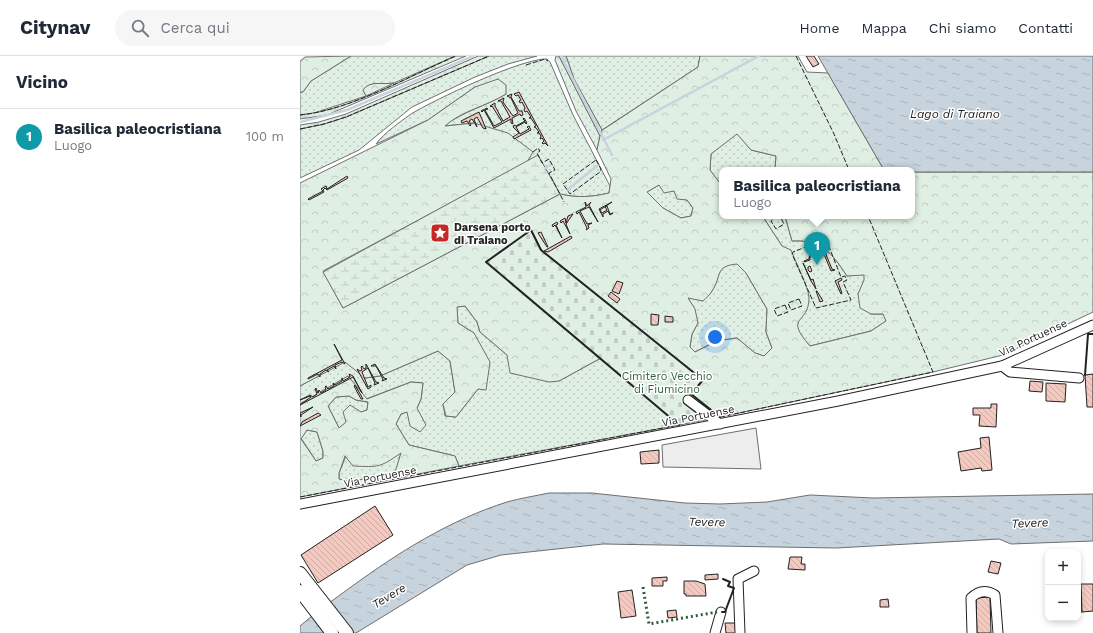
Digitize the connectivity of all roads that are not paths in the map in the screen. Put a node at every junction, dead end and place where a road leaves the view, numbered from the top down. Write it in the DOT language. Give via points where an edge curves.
graph roads {
  1 [pos="1093,325"];
  2 [pos="1002,366"];
  3 [pos="1079,378"];
  4 [pos="688,400"];
  5 [pos="720,424"];
  6 [pos="300,504"];
  7 [pos="754,571"];
  8 [pos="300,573"];
  9 [pos="300,591"];
  10 [pos="721,612"];
  11 [pos="332,633"];
  12 [pos="347,633"];
  13 [pos="715,633"];
  14 [pos="740,633"];
  15 [pos="972,633"];
  16 [pos="998,633"];
  1 -- 2 [label="street, Via Portuense"];
  2 -- 3 [label="street" via="1010,372"];
  2 -- 5 [label="street, Via Portuense"];
  4 -- 5 [label="street"];
  5 -- 6 [label="street, Via Portuense"];
  7 -- 14 [label="street" via="738,579"];
  8 -- 12 [label="main road"];
  9 -- 11 [label="main road"];
  10 -- 13 [label="street"];
  15 -- 16 [label="street" via="971,598 976,593 988,591 996,595"];
}
